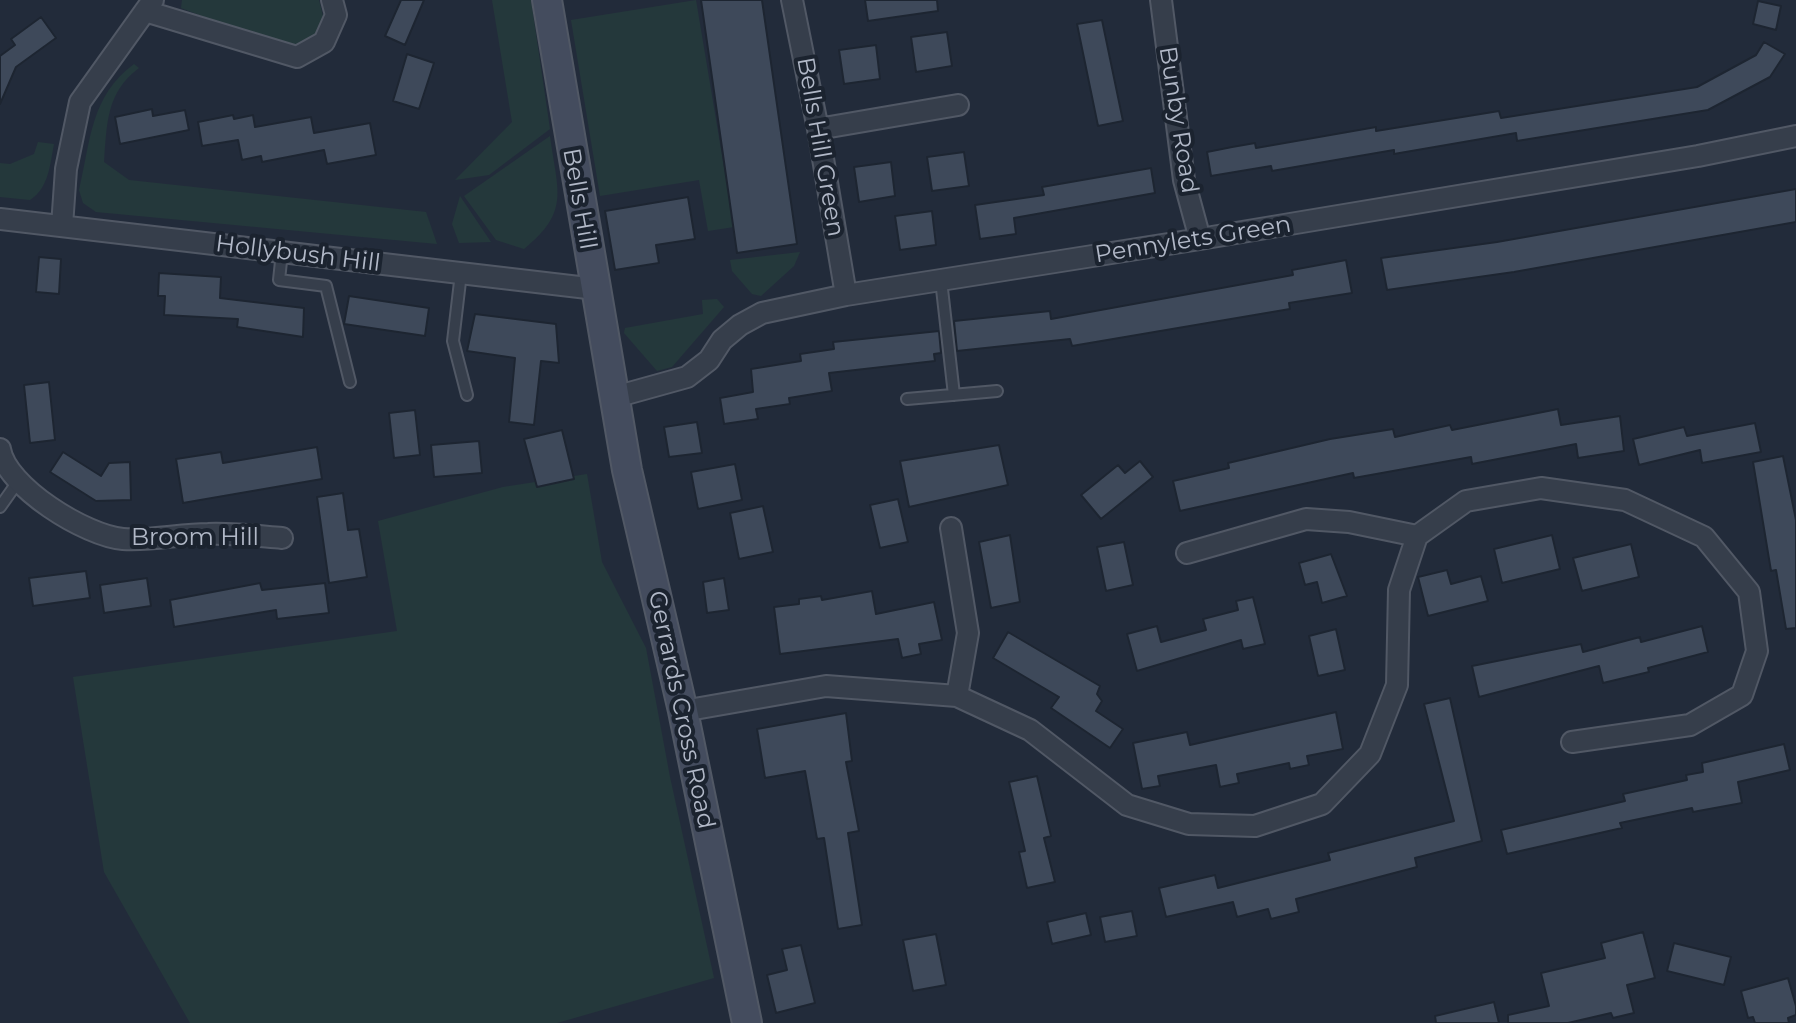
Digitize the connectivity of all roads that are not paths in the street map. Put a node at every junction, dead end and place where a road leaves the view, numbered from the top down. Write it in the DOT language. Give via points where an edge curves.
graph roads {
  1 [pos="332,0"];
  2 [pos="547,0"];
  3 [pos="792,0"];
  4 [pos="1161,0"];
  5 [pos="149,6"];
  6 [pos="958,105"];
  7 [pos="818,129"];
  8 [pos="1796,136"];
  9 [pos="0,219"];
  10 [pos="62,226"];
  11 [pos="1200,239"];
  12 [pos="282,252"];
  13 [pos="461,273"];
  14 [pos="941,280"];
  15 [pos="596,289"];
  16 [pos="846,295"];
  17 [pos="350,382"];
  18 [pos="997,391"];
  19 [pos="467,395"];
  20 [pos="954,395"];
  21 [pos="615,397"];
  22 [pos="907,399"];
  23 [pos="0,449"];
  24 [pos="17,483"];
  25 [pos="0,507"];
  26 [pos="951,528"];
  27 [pos="1417,536"];
  28 [pos="282,538"];
  29 [pos="1187,553"];
  30 [pos="957,696"];
  31 [pos="683,711"];
  32 [pos="1572,742"];
  33 [pos="747,1023"];
  1 -- 5 [label="street" via="336,15 324,42 297,57"];
  2 -- 15 [label="main road, Bells Hill"];
  3 -- 7 [label="street, Bells Hill Green"];
  4 -- 11 [label="street, Bunby Road" via="1184,180"];
  5 -- 10 [label="street" via="80,102 66,169"];
  6 -- 7 [label="street"];
  7 -- 16 [label="street, Bells Hill Green"];
  8 -- 11 [label="street, Pennylets Green"];
  9 -- 10 [label="street, Hollybush Hill"];
  10 -- 12 [label="street, Hollybush Hill"];
  11 -- 14 [label="street, Pennylets Green"];
  12 -- 13 [label="street, Hollybush Hill"];
  12 -- 17 [label="lane" via="279,280 326,286"];
  13 -- 15 [label="street, Hollybush Hill"];
  13 -- 19 [label="lane" via="453,341"];
  14 -- 16 [label="street, Pennylets Green"];
  14 -- 20 [label="lane"];
  15 -- 21 [label="main road, Bells Hill"];
  16 -- 21 [label="street, Pennylets Green" via="762,313 722,340 709,360 687,377"];
  18 -- 20 [label="lane"];
  20 -- 22 [label="lane"];
  21 -- 31 [label="main road, Gerrards Cross Road"];
  23 -- 24 [label="street, Broom Hill"];
  24 -- 25 [label="lane"];
  24 -- 28 [label="street, Broom Hill" via="70,519 121,539 210,533"];
  26 -- 30 [label="street" via="968,633"];
  27 -- 29 [label="street" via="1306,519"];
  27 -- 30 [label="street" via="1399,590 1397,685 1370,754 1322,804 1255,826 1189,824 1127,805 1030,730"];
  27 -- 32 [label="street" via="1466,501 1541,488 1625,500 1704,537 1749,592 1757,651 1742,695 1690,725"];
  30 -- 31 [label="street" via="826,686"];
  31 -- 33 [label="main road, Gerrards Cross Road"];
}
